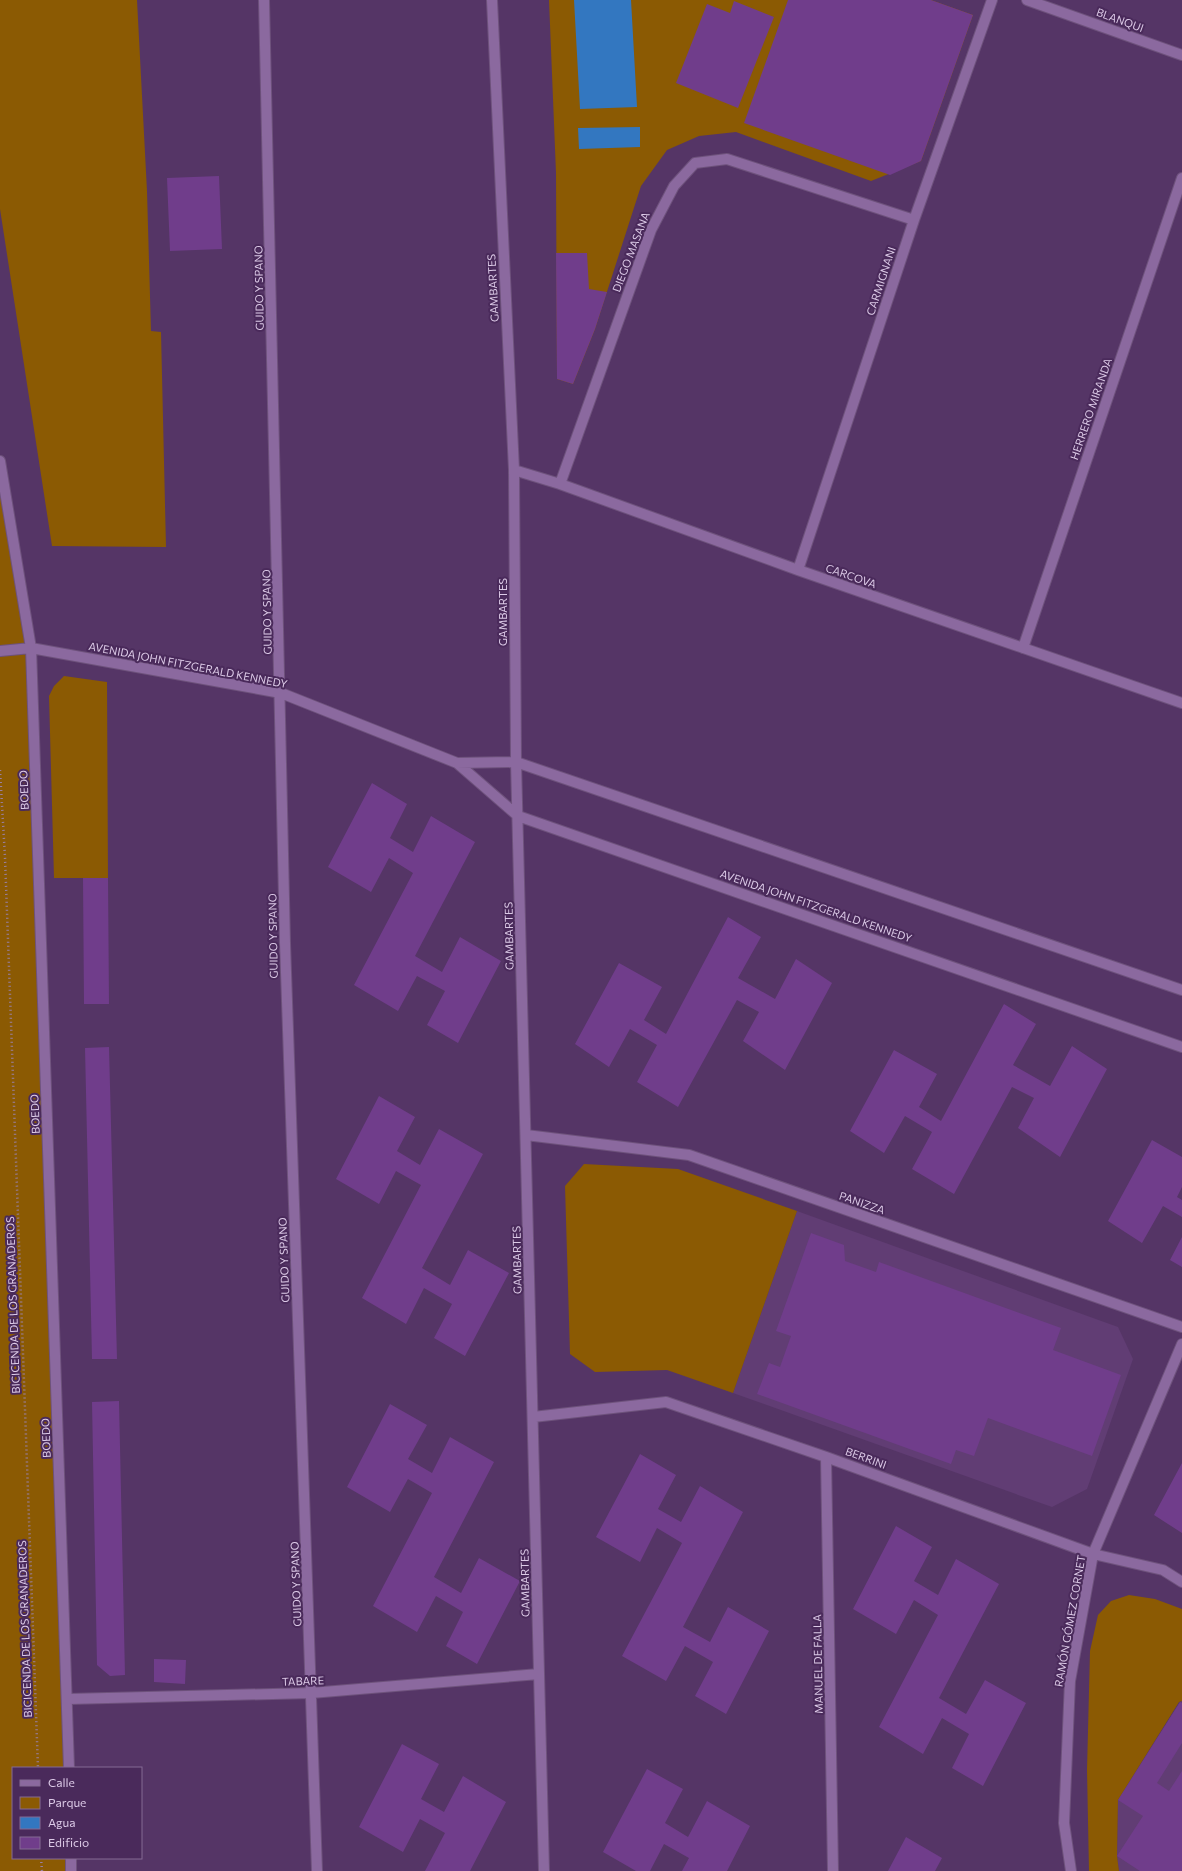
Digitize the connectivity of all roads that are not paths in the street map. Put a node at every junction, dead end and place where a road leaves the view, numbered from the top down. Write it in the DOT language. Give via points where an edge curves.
graph roads {
  1 [pos="264,0"];
  2 [pos="492,0"];
  3 [pos="992,0"];
  4 [pos="1027,0"];
  5 [pos="1182,55"];
  6 [pos="1182,178"];
  7 [pos="914,220"];
  8 [pos="0,461"];
  9 [pos="514,470"];
  10 [pos="560,484"];
  11 [pos="798,570"];
  12 [pos="30,648"];
  13 [pos="1023,648"];
  14 [pos="0,651"];
  15 [pos="281,693"];
  16 [pos="1182,703"];
  17 [pos="516,762"];
  18 [pos="456,763"];
  19 [pos="518,816"];
  20 [pos="1182,990"];
  21 [pos="1182,1047"];
  22 [pos="526,1135"];
  23 [pos="1182,1326"];
  24 [pos="1182,1344"];
  25 [pos="533,1417"];
  26 [pos="826,1457"];
  27 [pos="1093,1554"];
  28 [pos="1182,1582"];
  29 [pos="539,1674"];
  30 [pos="311,1693"];
  31 [pos="68,1699"];
  32 [pos="69,1767"];
  33 [pos="70,1859"];
  34 [pos="71,1871"];
  35 [pos="317,1871"];
  36 [pos="544,1871"];
  37 [pos="833,1871"];
  38 [pos="1071,1871"];
  1 -- 15 [label="street, GUIDO Y SPANO"];
  2 -- 9 [label="street, GAMBARTES"];
  3 -- 7 [label="street, CARMIGNANI"];
  4 -- 5 [label="street, BLANQUI"];
  6 -- 13 [label="street, HERRERO MIRANDA"];
  7 -- 10 [label="street, DIEGO MASANA" via="727,159 695,163 674,186 651,230"];
  7 -- 11 [label="street, CARMIGNANI"];
  8 -- 12 [label="street, BOEDO"];
  9 -- 10 [label="street, CARCOVA"];
  9 -- 17 [label="street, GAMBARTES"];
  10 -- 11 [label="street, CARCOVA"];
  11 -- 13 [label="street, CARCOVA"];
  12 -- 14 [label="street, AVENIDA JOHN FITZGERALD KENNEDY"];
  12 -- 15 [label="street, AVENIDA JOHN FITZGERALD KENNEDY"];
  12 -- 31 [label="street, BOEDO"];
  13 -- 16 [label="street, CARCOVA"];
  15 -- 18 [label="street, AVENIDA JOHN FITZGERALD KENNEDY"];
  15 -- 30 [label="street, GUIDO Y SPANO" via="286,951"];
  17 -- 18 [label="street, AVENIDA JOHN FITZGERALD KENNEDY"];
  17 -- 19 [label="street, GAMBARTES"];
  17 -- 20 [label="street, AVENIDA JOHN FITZGERALD KENNEDY"];
  18 -- 19 [label="street, AVENIDA JOHN FITZGERALD KENNEDY"];
  19 -- 21 [label="street, AVENIDA JOHN FITZGERALD KENNEDY"];
  19 -- 22 [label="street, GAMBARTES"];
  22 -- 23 [label="street, PANIZZA" via="689,1155"];
  22 -- 25 [label="street, GAMBARTES"];
  24 -- 27 [label="street, RAMÓN GÓMEZ CORNET"];
  25 -- 26 [label="street, BERRINI" via="666,1402"];
  25 -- 29 [label="street, GAMBARTES"];
  26 -- 27 [label="street, BERRINI"];
  26 -- 37 [label="street, MANUEL DE FALLA"];
  27 -- 28 [label="street, BERRINI" via="1163,1570"];
  27 -- 38 [label="street, RAMÓN GÓMEZ CORNET" via="1070,1681 1064,1823"];
  29 -- 30 [label="street, TABARE"];
  29 -- 36 [label="street, GAMBARTES"];
  30 -- 31 [label="street, TABARE"];
  30 -- 35 [label="street, GUIDO Y SPANO"];
  31 -- 32 [label="street, BOEDO"];
  33 -- 34 [label="street"];
}
